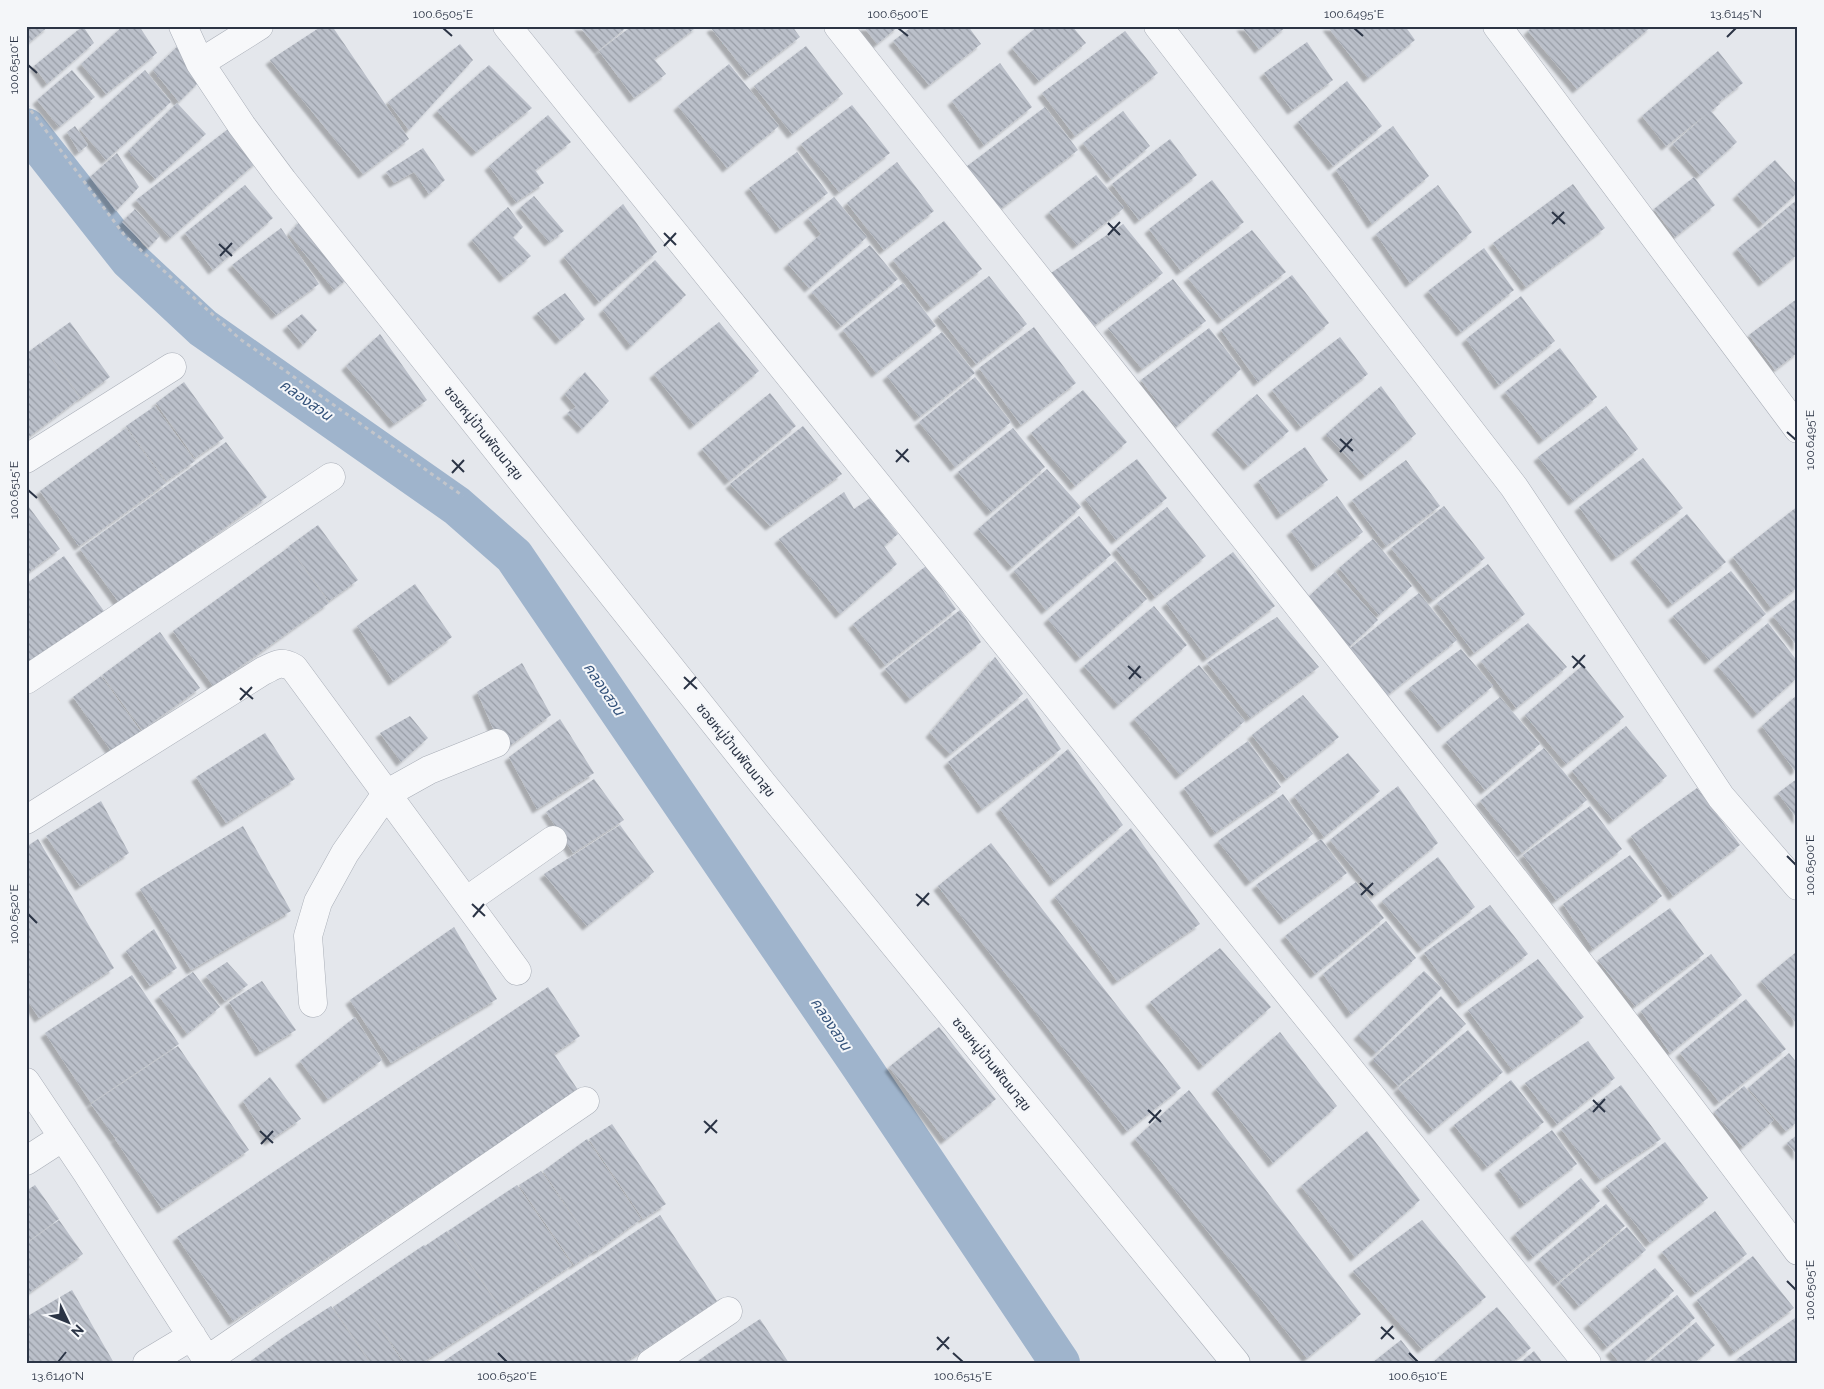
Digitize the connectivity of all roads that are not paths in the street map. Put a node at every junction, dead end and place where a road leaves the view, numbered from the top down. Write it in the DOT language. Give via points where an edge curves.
graph roads {
  1 [pos="183,26"];
  2 [pos="259,26"];
  3 [pos="507,26"];
  4 [pos="838,26"];
  5 [pos="1158,26"];
  6 [pos="1497,26"];
  7 [pos="200,63"];
  8 [pos="172,366"];
  9 [pos="1798,429"];
  10 [pos="26,459"];
  11 [pos="331,477"];
  12 [pos="26,680"];
  13 [pos="496,743"];
  14 [pos="386,794"];
  15 [pos="26,820"];
  16 [pos="553,840"];
  17 [pos="1798,886"];
  18 [pos="466,901"];
  19 [pos="517,971"];
  20 [pos="313,1003"];
  21 [pos="26,1082"];
  22 [pos="585,1101"];
  23 [pos="64,1137"];
  24 [pos="26,1160"];
  25 [pos="1798,1251"];
  26 [pos="728,1311"];
  27 [pos="192,1336"];
  28 [pos="208,1362"];
  29 [pos="147,1363"];
  30 [pos="651,1363"];
  31 [pos="1236,1363"];
  32 [pos="1587,1363"];
  1 -- 7 [label="street, ซอยหมู่บ้านพัฒนาสุข"];
  2 -- 7 [label="street"];
  3 -- 32 [label="street"];
  4 -- 25 [label="street" via="1446,794"];
  5 -- 17 [label="street" via="1514,487 1721,797"];
  6 -- 9 [label="street"];
  7 -- 31 [label="street, ซอยหมู่บ้านพัฒนาสุข" via="283,181 763,784"];
  8 -- 10 [label="street"];
  11 -- 12 [label="street"];
  13 -- 14 [label="street" via="429,770"];
  14 -- 15 [label="street" via="294,668 278,664"];
  14 -- 18 [label="street"];
  14 -- 20 [label="street" via="345,853 318,902 308,936"];
  16 -- 18 [label="street"];
  18 -- 19 [label="street"];
  21 -- 23 [label="street"];
  22 -- 28 [label="street"];
  23 -- 24 [label="street"];
  23 -- 27 [label="street"];
  26 -- 30 [label="street"];
  27 -- 28 [label="street"];
  27 -- 29 [label="street"];
}
